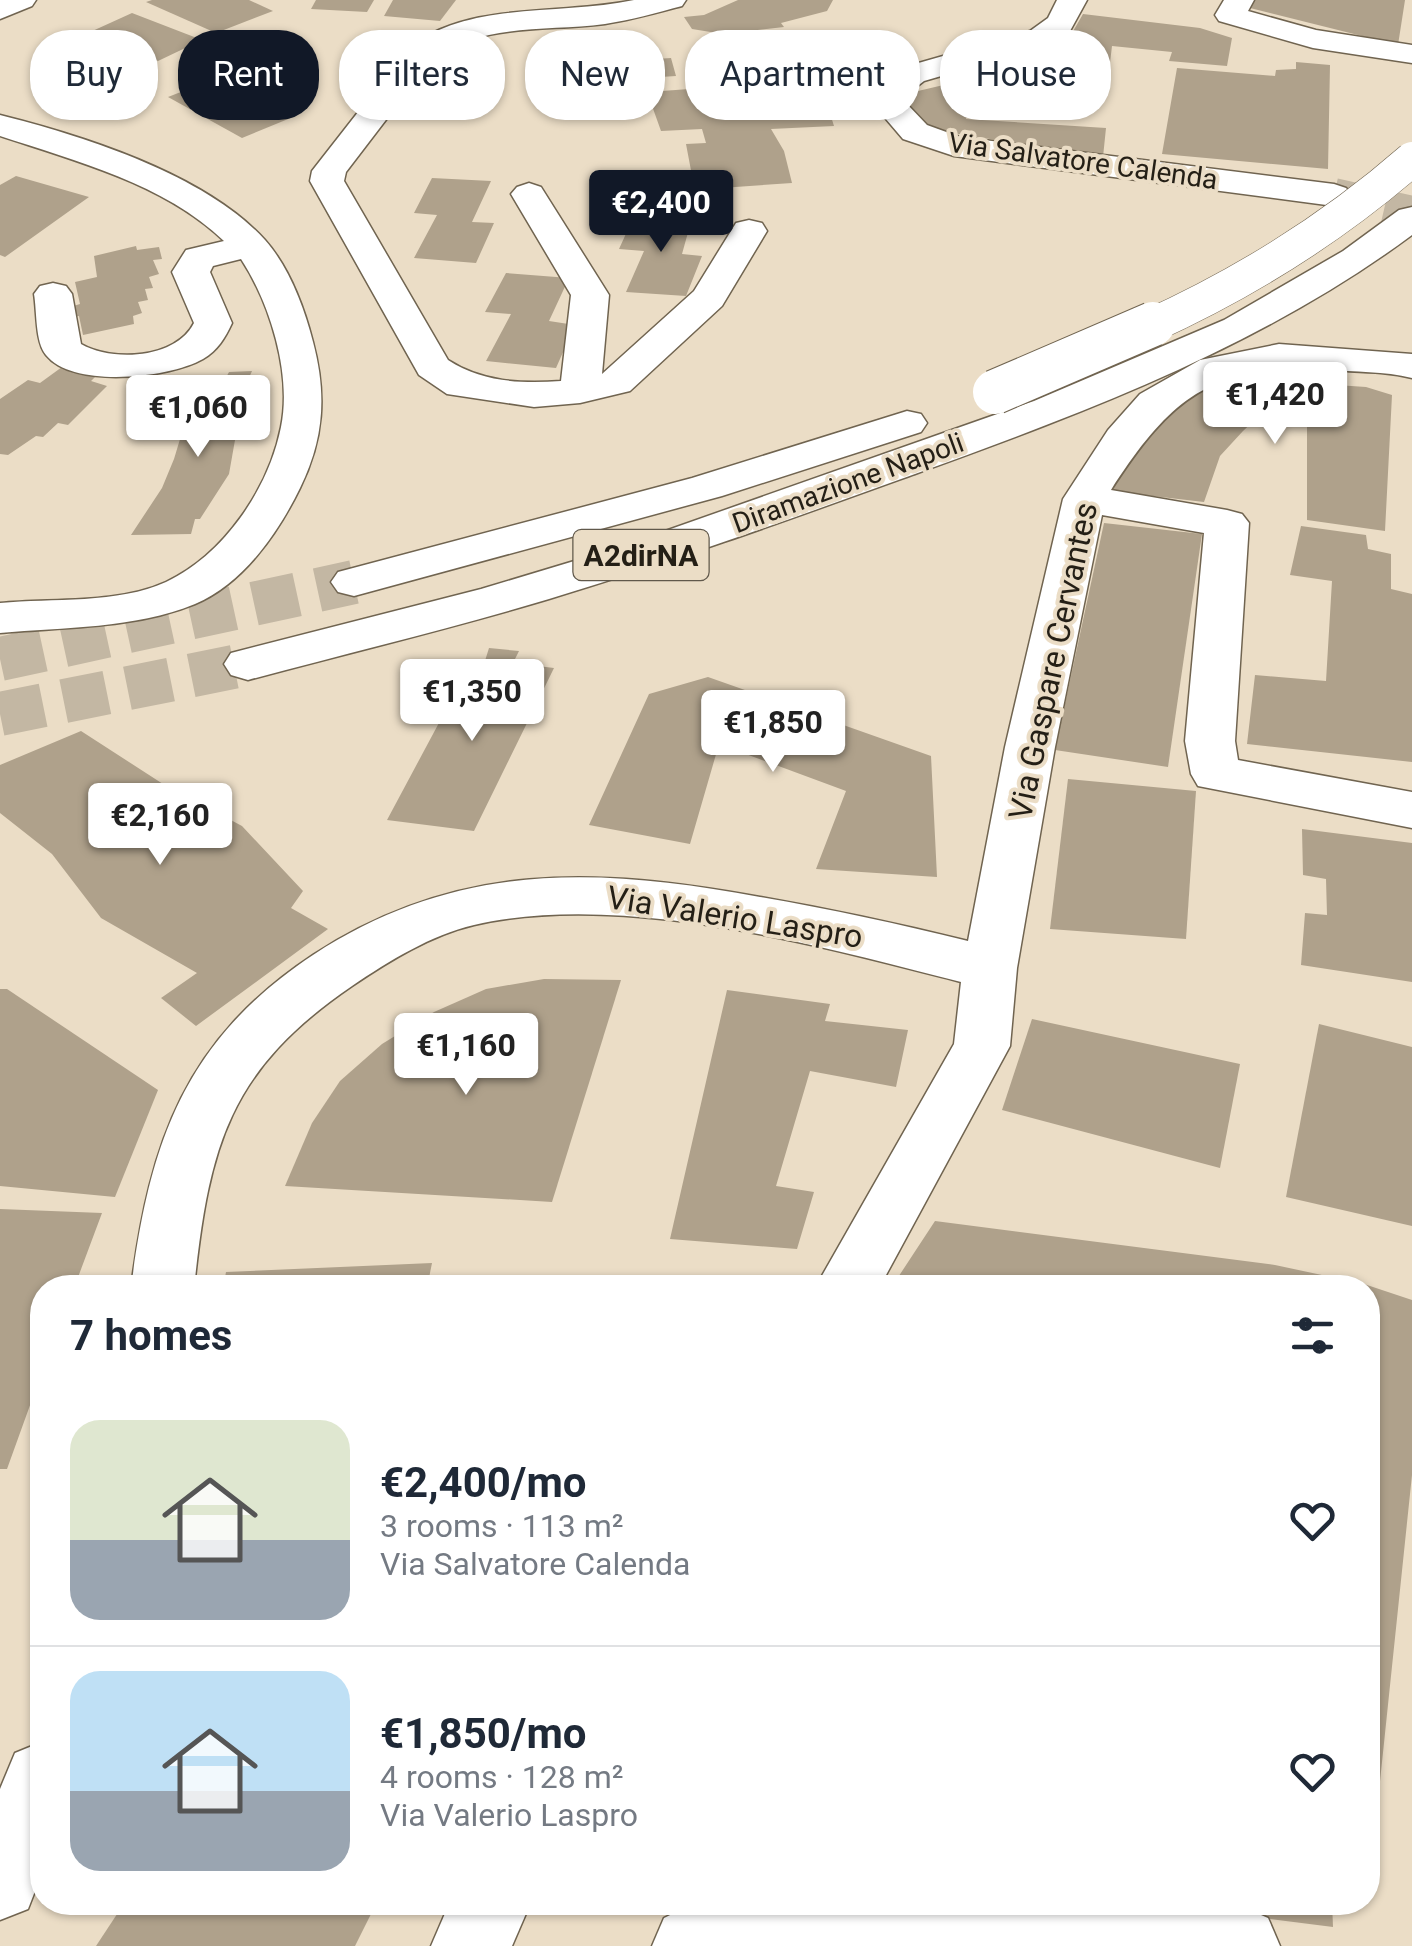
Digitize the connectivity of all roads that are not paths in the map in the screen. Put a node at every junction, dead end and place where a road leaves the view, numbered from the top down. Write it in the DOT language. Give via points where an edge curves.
graph roads {
  1 [pos="22,0"];
  2 [pos="671,0"];
  3 [pos="1072,0"];
  4 [pos="1238,3"];
  5 [pos="0,10"];
  6 [pos="1412,54"];
  7 [pos="0,125"];
  8 [pos="1412,159"];
  9 [pos="530,194"];
  10 [pos="1334,195"];
  11 [pos="1412,218"];
  12 [pos="748,231"];
  13 [pos="251,246"];
  14 [pos="52,294"];
  15 [pos="1412,366"];
  16 [pos="580,391"];
  17 [pos="1010,405"];
  18 [pos="1084,499"];
  19 [pos="354,582"];
  20 [pos="0,618"];
  21 [pos="248,664"];
  22 [pos="1412,810"];
  23 [pos="990,968"];
  24 [pos="164,1275"];
  25 [pos="853,1275"];
  26 [pos="30,1809"];
  27 [pos="0,1881"];
  28 [pos="486,1915"];
  29 [pos="818,1915"];
  30 [pos="902,1915"];
  31 [pos="471,1946"];
  32 [pos="692,1946"];
  33 [pos="1240,1946"];
  1 -- 5 [label="main road"];
  2 -- 16 [label="main road" via="480,27 437,40 329,171 327,180 433,367 460,386 534,395"];
  3 -- 10 [label="main road, Via Salvatore Calenda" via="1055,30 932,66 900,82 890,105 915,132 954,146"];
  4 -- 6 [label="main road" via="1230,15 1313,38"];
  7 -- 13 [label="main road" via="178,195"];
  8 -- 17 [label="main road, Diramazione Napoli / A2dirNA, bridge" via="1344,218 1254,275 1123,338"];
  9 -- 16 [label="main road" via="590,295"];
  11 -- 17 [label="main road, Diramazione Napoli / A2dirNA" via="1334,274 1127,381"];
  12 -- 16 [label="main road" via="709,298 616,383"];
  13 -- 14 [label="main road" via="193,265 213,323 203,342 177,356 128,364 75,360 62,350"];
  13 -- 20 [label="main road" via="270,274 301,378 302,424 271,504 218,569 182,592"];
  15 -- 18 [label="main road, Via Gaspare Cervantes" via="1279,356 1214,368 1154,403"];
  17 -- 19 [label="main road, Diramazione Napoli / A2dirNA"];
  17 -- 21 [label="main road, Diramazione Napoli / A2dirNA" via="711,532 533,589"];
  18 -- 22 [label="main road" via="1228,523 1210,740 1216,774"];
  18 -- 23 [label="main road, Via Gaspare Cervantes"];
  23 -- 24 [label="main road, Via Valerio Laspro" via="886,940 632,896 492,901 395,934 287,1002 242,1046 208,1098 174,1191"];
  23 -- 25 [label="main road" via="982,1046"];
  26 -- 27 [label="main road"];
  28 -- 31 [label="main road"];
  29 -- 32 [label="main road" via="758,1919"];
  30 -- 33 [label="main road"];
}
